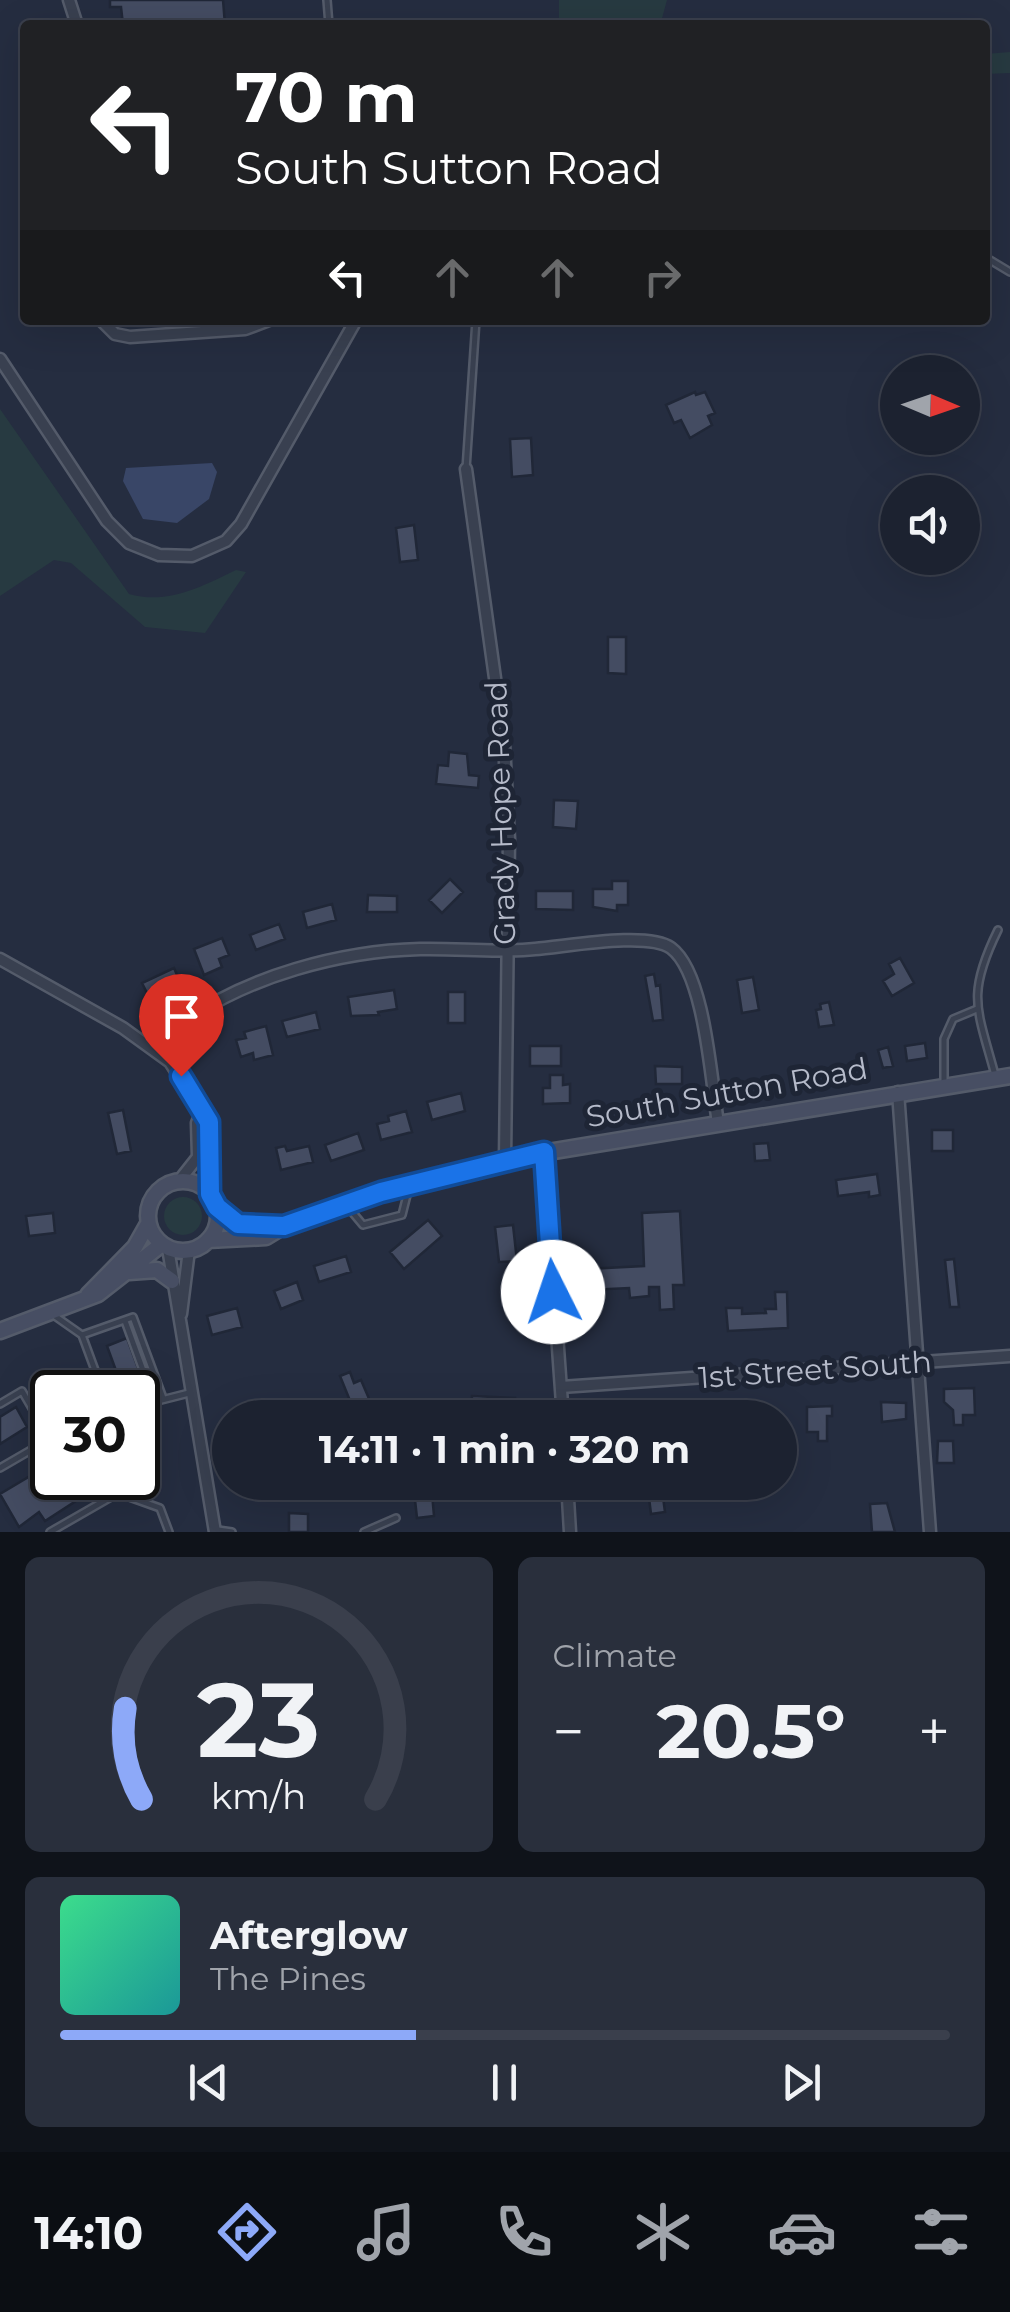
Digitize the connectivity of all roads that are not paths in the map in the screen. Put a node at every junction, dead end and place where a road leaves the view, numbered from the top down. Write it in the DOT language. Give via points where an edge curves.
graph roads {
  1 [pos="990,260"];
  2 [pos="1010,272"];
  3 [pos="105,325"];
  4 [pos="255,325"];
  5 [pos="353,325"];
  6 [pos="476,325"];
  7 [pos="0,359"];
  8 [pos="466,469"];
  9 [pos="998,930"];
  10 [pos="506,952"];
  11 [pos="0,959"];
  12 [pos="978,1010"];
  13 [pos="182,1023"];
  14 [pos="1003,1076"];
  15 [pos="944,1083"];
  16 [pos="898,1091"];
  17 [pos="201,1114"];
  18 [pos="718,1123"];
  19 [pos="544,1152"];
  20 [pos="505,1159"];
  21 [pos="178,1181"];
  22 [pos="409,1185"];
  23 [pos="214,1200"];
  24 [pos="346,1204"];
  25 [pos="148,1224"];
  26 [pos="284,1226"];
  27 [pos="208,1240"];
  28 [pos="165,1246"];
  29 [pos="189,1250"];
  30 [pos="128,1272"];
  31 [pos="172,1282"];
  32 [pos="88,1295"];
  33 [pos="48,1312"];
  34 [pos="181,1314"];
  35 [pos="124,1320"];
  36 [pos="0,1331"];
  37 [pos="82,1335"];
  38 [pos="1010,1356"];
  39 [pos="918,1362"];
  40 [pos="96,1370"];
  41 [pos="144,1370"];
  42 [pos="560,1387"];
  43 [pos="193,1392"];
  44 [pos="162,1398"];
  45 [pos="561,1400"];
  46 [pos="0,1404"];
  47 [pos="0,1468"];
  48 [pos="568,1500"];
  49 [pos="396,1518"];
  50 [pos="215,1531"];
  51 [pos="50,1532"];
  52 [pos="169,1532"];
  53 [pos="232,1532"];
  54 [pos="364,1532"];
  55 [pos="570,1532"];
  56 [pos="930,1532"];
  1 -- 2 [label="lane"];
  3 -- 4 [label="street" via="130,337"];
  5 -- 7 [label="street" via="242,524 214,548 180,557 138,548 114,530"];
  6 -- 8 [label="lane"];
  8 -- 10 [label="street, Grady Hope Road" via="504,743"];
  9 -- 12 [label="lane" via="981,964 974,994"];
  10 -- 13 [label="street" via="416,949 295,969"];
  10 -- 18 [label="street" via="631,941 669,946 688,966"];
  10 -- 20 [label="street, Grady Hope Road"];
  11 -- 17 [label="street" via="152,1047 181,1076"];
  12 -- 14 [label="lane"];
  12 -- 15 [label="lane" via="953,1019 944,1039"];
  14 -- 15 [label="main road, South Sutton Road"];
  15 -- 16 [label="main road, South Sutton Road"];
  16 -- 18 [label="main road, South Sutton Road"];
  16 -- 39 [label="street"];
  17 -- 21 [label="street" via="198,1157"];
  17 -- 23 [label="street" via="209,1122"];
  18 -- 19 [label="main road, South Sutton Road"];
  19 -- 20 [label="main road, South Sutton Road"];
  19 -- 42 [label="street"];
  20 -- 22 [label="main road, South Sutton Road"];
  21 -- 23 [label="main road" via="190,1181"];
  21 -- 25 [label="main road" via="158,1191"];
  22 -- 24 [label="main road, South Sutton Road"];
  22 -- 24 [label="lane" via="402,1215 363,1226"];
  23 -- 26 [label="main road, South Sutton Road" via="238,1224"];
  23 -- 27 [label="main road" via="218,1219"];
  24 -- 26 [label="main road, South Sutton Road"];
  25 -- 28 [label="main road"];
  25 -- 32 [label="main road" via="135,1248"];
  26 -- 27 [label="main road, South Sutton Road" via="266,1238"];
  27 -- 29 [label="main road"];
  28 -- 29 [label="main road"];
  28 -- 30 [label="main road" via="140,1257"];
  28 -- 31 [label="street"];
  29 -- 34 [label="street"];
  30 -- 31 [label="main road" via="157,1270"];
  30 -- 32 [label="main road"];
  31 -- 34 [label="street"];
  32 -- 33 [label="main road"];
  33 -- 36 [label="main road"];
  33 -- 37 [label="lane"];
  34 -- 43 [label="street"];
  35 -- 37 [label="lane"];
  35 -- 41 [label="lane"];
  35 -- 44 [label="lane" via="133,1317"];
  37 -- 40 [label="lane"];
  38 -- 39 [label="street, 1st Street South"];
  39 -- 42 [label="street, 1st Street South"];
  39 -- 56 [label="street"];
  42 -- 45 [label="street"];
  43 -- 44 [label="lane"];
  43 -- 50 [label="street"];
  46 -- 47 [label="lane" via="22,1391 50,1439"];
  48 -- 55 [label="street"];
  49 -- 54 [label="lane"];
  50 -- 53 [label="lane"];
  51 -- 52 [label="lane" via="118,1493 160,1508"];
}
